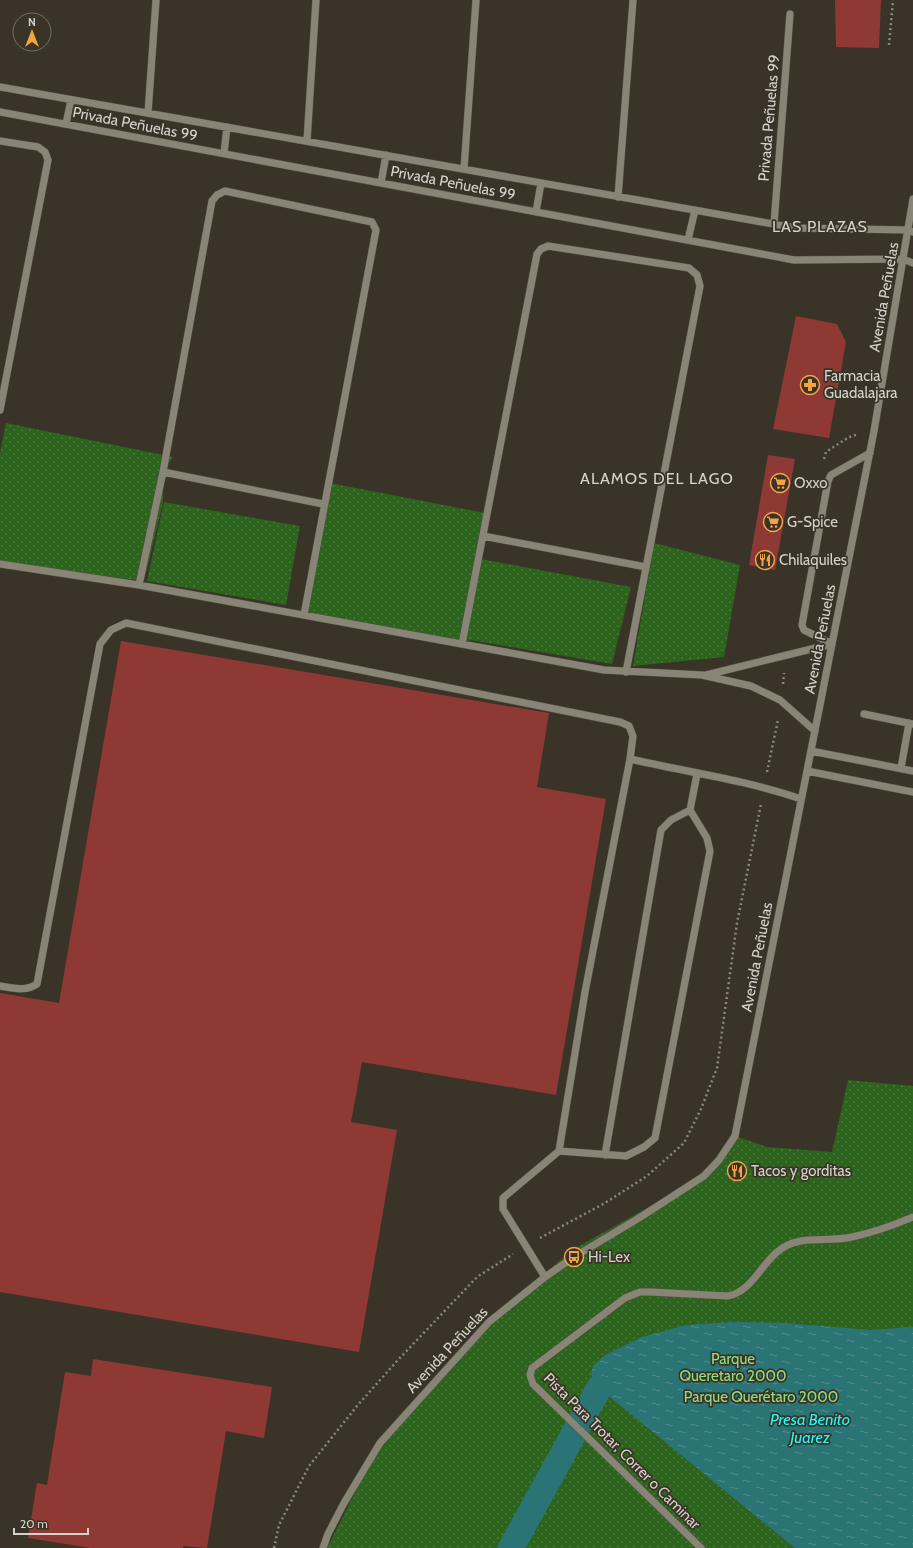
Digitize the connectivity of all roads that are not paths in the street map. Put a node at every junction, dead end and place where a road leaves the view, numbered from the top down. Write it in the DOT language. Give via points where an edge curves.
graph roads {
  1 [pos="156,0"];
  2 [pos="316,0"];
  3 [pos="476,0"];
  4 [pos="633,0"];
  5 [pos="790,14"];
  6 [pos="0,87"];
  7 [pos="71,100"];
  8 [pos="0,112"];
  9 [pos="148,113"];
  10 [pos="66,124"];
  11 [pos="227,127"];
  12 [pos="0,141"];
  13 [pos="307,141"];
  14 [pos="224,153"];
  15 [pos="386,156"];
  16 [pos="464,169"];
  17 [pos="381,183"];
  18 [pos="541,183"];
  19 [pos="618,196"];
  20 [pos="913,200"];
  21 [pos="695,210"];
  22 [pos="536,212"];
  23 [pos="774,224"];
  24 [pos="911,231"];
  25 [pos="688,240"];
  26 [pos="903,259"];
  27 [pos="913,263"];
  28 [pos="0,410"];
  29 [pos="870,453"];
  30 [pos="162,472"];
  31 [pos="323,504"];
  32 [pos="483,536"];
  33 [pos="0,564"];
  34 [pos="646,567"];
  35 [pos="139,585"];
  36 [pos="304,615"];
  37 [pos="462,644"];
  38 [pos="832,644"];
  39 [pos="626,672"];
  40 [pos="702,676"];
  41 [pos="864,714"];
  42 [pos="911,723"];
  43 [pos="815,731"];
  44 [pos="811,751"];
  45 [pos="630,759"];
  46 [pos="900,768"];
  47 [pos="913,770"];
  48 [pos="807,771"];
  49 [pos="697,774"];
  50 [pos="913,792"];
  51 [pos="801,799"];
  52 [pos="690,810"];
  53 [pos="0,986"];
  54 [pos="559,1151"];
  55 [pos="605,1155"];
  56 [pos="913,1217"];
  57 [pos="545,1277"];
  58 [pos="323,1548"];
  59 [pos="700,1548"];
  1 -- 9 [label="street, Privada Peñuelas 99"];
  2 -- 13 [label="street"];
  3 -- 16 [label="street, Privada Peñuelas 99"];
  4 -- 19 [label="street"];
  5 -- 23 [label="street, Privada Peñuelas 99"];
  6 -- 7 [label="street, Privada Peñuelas 99"];
  7 -- 9 [label="street, Privada Peñuelas 99"];
  7 -- 10 [label="street"];
  8 -- 10 [label="street, Privada Peñuelas 99"];
  9 -- 11 [label="street, Privada Peñuelas 99"];
  10 -- 14 [label="street, Privada Peñuelas 99"];
  11 -- 13 [label="street, Privada Peñuelas 99"];
  11 -- 14 [label="street"];
  12 -- 28 [label="street" via="38,147 46,152 48,160"];
  13 -- 15 [label="street, Privada Peñuelas 99"];
  14 -- 17 [label="street, Privada Peñuelas 99"];
  15 -- 16 [label="street, Privada Peñuelas 99"];
  15 -- 17 [label="street"];
  16 -- 18 [label="street, Privada Peñuelas 99"];
  17 -- 22 [label="street, Privada Peñuelas 99"];
  18 -- 19 [label="street, Privada Peñuelas 99"];
  18 -- 22 [label="street"];
  19 -- 21 [label="street, Privada Peñuelas 99"];
  20 -- 24 [label="street, Avenida Peñuelas"];
  21 -- 23 [label="street, Privada Peñuelas 99"];
  21 -- 25 [label="street"];
  22 -- 25 [label="street, Privada Peñuelas 99"];
  23 -- 24 [label="street, Privada Peñuelas 99" via="796,228"];
  24 -- 26 [label="street, Avenida Peñuelas"];
  25 -- 26 [label="street, Privada Peñuelas 99" via="794,260"];
  26 -- 27 [label="street"];
  26 -- 29 [label="street, Avenida Peñuelas"];
  29 -- 38 [label="street, Avenida Peñuelas"];
  29 -- 38 [label="street" via="831,475 828,481 802,625 804,630"];
  30 -- 31 [label="street"];
  30 -- 31 [label="street" via="212,202 217,195 225,191 372,222 376,230"];
  30 -- 35 [label="street"];
  31 -- 36 [label="street"];
  32 -- 34 [label="street"];
  32 -- 34 [label="street" via="537,254 548,246 689,268 696,274 700,286"];
  32 -- 37 [label="street"];
  33 -- 35 [label="street"];
  34 -- 39 [label="street"];
  35 -- 36 [label="street"];
  36 -- 37 [label="street"];
  37 -- 39 [label="street"];
  38 -- 40 [label="street"];
  38 -- 43 [label="street, Avenida Peñuelas"];
  39 -- 40 [label="street"];
  40 -- 43 [label="street" via="751,686 774,697"];
  41 -- 42 [label="street"];
  42 -- 46 [label="street"];
  43 -- 44 [label="street, Avenida Peñuelas"];
  44 -- 46 [label="street"];
  44 -- 48 [label="street, Avenida Peñuelas"];
  45 -- 49 [label="street"];
  45 -- 53 [label="street" via="633,736 629,726 620,722 126,623 111,630 100,644 37,984 23,990"];
  45 -- 54 [label="street" via="585,992"];
  46 -- 47 [label="street"];
  48 -- 50 [label="street"];
  48 -- 51 [label="street, Avenida Peñuelas"];
  49 -- 51 [label="street" via="764,787"];
  49 -- 52 [label="street"];
  51 -- 57 [label="street, Avenida Peñuelas" via="735,1136 719,1160 704,1176"];
  52 -- 55 [label="street" via="671,820 661,830"];
  52 -- 55 [label="street" via="707,838 710,851 655,1138 626,1156"];
  54 -- 55 [label="street"];
  54 -- 57 [label="street" via="503,1198 502,1209"];
  56 -- 59 [label="street, Pista Para Trotar, Correr o Caminar" via="851,1238 792,1243 769,1259 739,1292 728,1296 640,1292 625,1298 532,1368 530,1375 533,1384"];
  57 -- 58 [label="street, Avenida Peñuelas" via="489,1322 380,1443 344,1503"];
}
